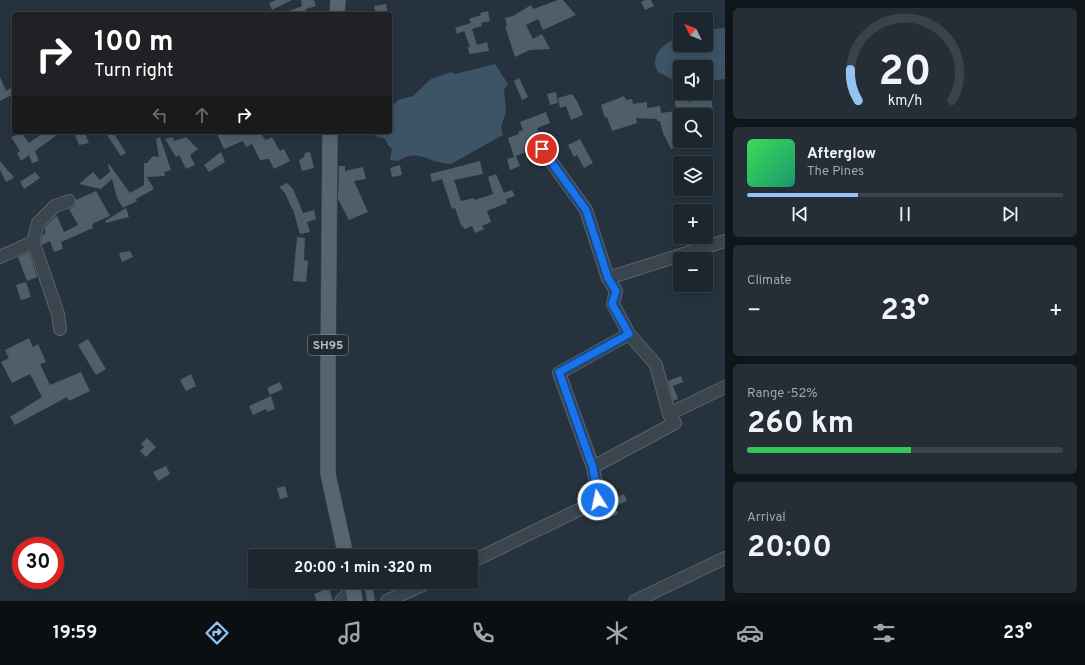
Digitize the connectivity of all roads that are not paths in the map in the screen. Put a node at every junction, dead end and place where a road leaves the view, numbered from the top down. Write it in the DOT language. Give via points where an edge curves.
graph roads {
  1 [pos="338,0"];
  2 [pos="337,12"];
  3 [pos="330,134"];
  4 [pos="542,149"];
  5 [pos="69,201"];
  6 [pos="33,241"];
  7 [pos="725,241"];
  8 [pos="0,257"];
  9 [pos="608,278"];
  10 [pos="60,328"];
  11 [pos="629,334"];
  12 [pos="725,387"];
  13 [pos="669,414"];
  14 [pos="593,468"];
  15 [pos="344,549"];
  16 [pos="725,558"];
  17 [pos="478,559"];
  18 [pos="414,589"];
  19 [pos="354,590"];
  20 [pos="341,601"];
  21 [pos="387,601"];
  22 [pos="635,601"];
  1 -- 2 [label="main road"];
  3 -- 15 [label="main road, SH95" via="328,474"];
  4 -- 9 [label="street" via="586,210"];
  5 -- 6 [label="street" via="55,206 38,224"];
  6 -- 8 [label="street"];
  6 -- 10 [label="street" via="58,314"];
  7 -- 9 [label="street"];
  9 -- 11 [label="street" via="616,291 612,304"];
  11 -- 13 [label="street" via="656,366"];
  11 -- 14 [label="street" via="559,372"];
  12 -- 13 [label="street"];
  13 -- 14 [label="street" via="675,423"];
  14 -- 17 [label="street" via="598,500"];
  16 -- 22 [label="street"];
  18 -- 21 [label="street"];
  19 -- 20 [label="street"];
}
